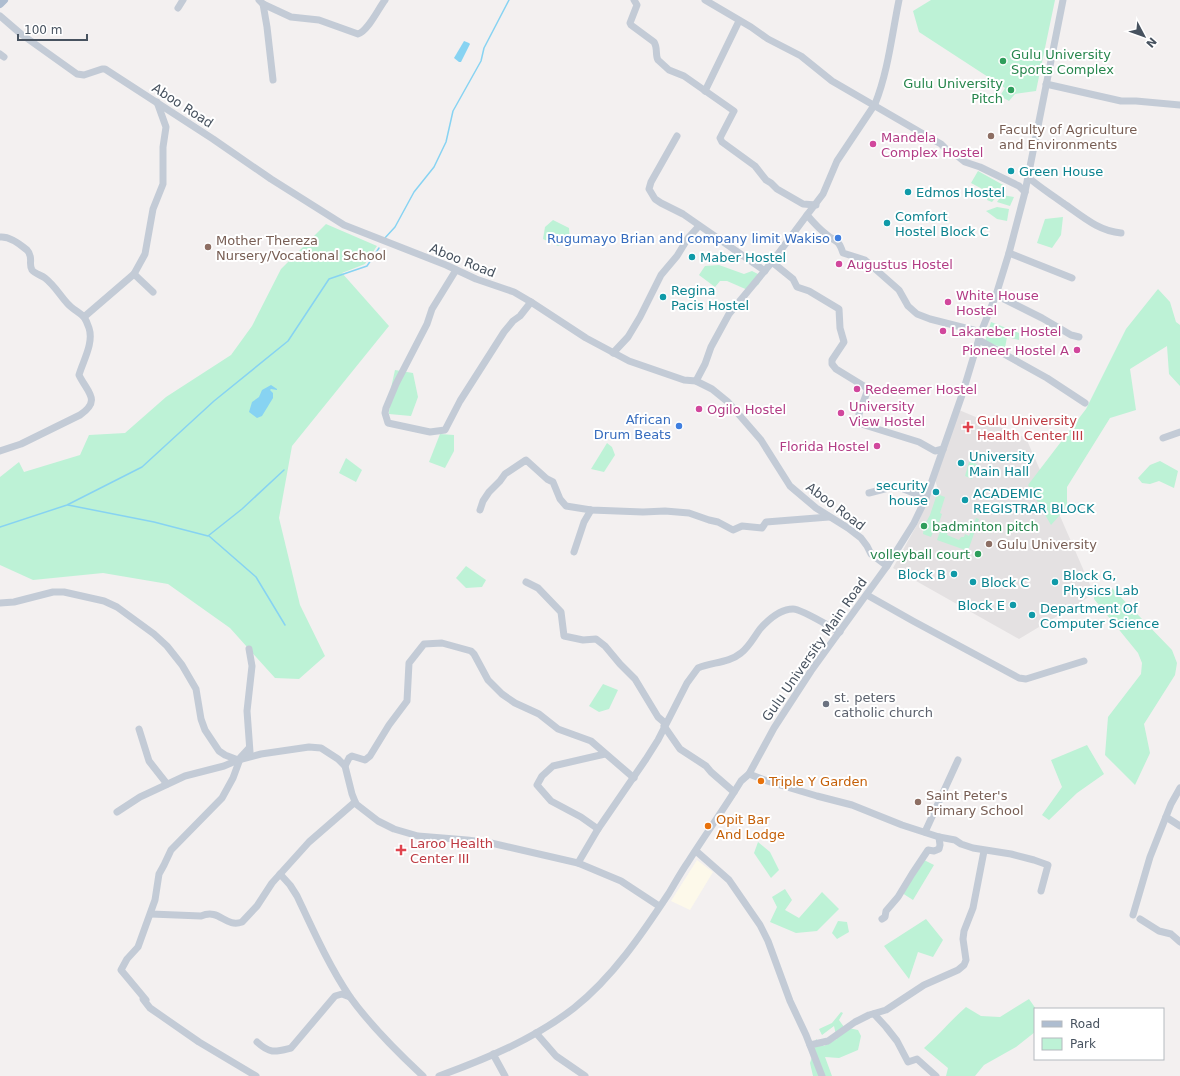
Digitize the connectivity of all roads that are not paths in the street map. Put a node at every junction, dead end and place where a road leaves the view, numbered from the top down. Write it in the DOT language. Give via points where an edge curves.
graph roads {
  1 [pos="4,0"];
  2 [pos="183,0"];
  3 [pos="385,0"];
  4 [pos="634,0"];
  5 [pos="704,0"];
  6 [pos="899,0"];
  7 [pos="1063,0"];
  8 [pos="261,2"];
  9 [pos="0,4"];
  10 [pos="178,8"];
  11 [pos="0,16"];
  12 [pos="739,21"];
  13 [pos="273,80"];
  14 [pos="1046,84"];
  15 [pos="705,91"];
  16 [pos="157,102"];
  17 [pos="875,104"];
  18 [pos="1180,105"];
  19 [pos="677,136"];
  20 [pos="1028,177"];
  21 [pos="1025,192"];
  22 [pos="816,205"];
  23 [pos="807,215"];
  24 [pos="699,226"];
  25 [pos="1121,233"];
  26 [pos="0,237"];
  27 [pos="1009,253"];
  28 [pos="772,262"];
  29 [pos="456,270"];
  30 [pos="764,271"];
  31 [pos="134,274"];
  32 [pos="1072,278"];
  33 [pos="153,292"];
  34 [pos="996,294"];
  35 [pos="531,302"];
  36 [pos="84,317"];
  37 [pos="981,332"];
  38 [pos="1079,337"];
  39 [pos="979,340"];
  40 [pos="614,353"];
  41 [pos="696,382"];
  42 [pos="1085,403"];
  43 [pos="1180,432"];
  44 [pos="1163,438"];
  45 [pos="943,449"];
  46 [pos="0,451"];
  47 [pos="869,493"];
  48 [pos="926,498"];
  49 [pos="480,510"];
  50 [pos="591,510"];
  51 [pos="829,517"];
  52 [pos="574,552"];
  53 [pos="887,566"];
  54 [pos="526,582"];
  55 [pos="867,595"];
  56 [pos="0,603"];
  57 [pos="840,632"];
  58 [pos="249,649"];
  59 [pos="1084,661"];
  60 [pos="664,725"];
  61 [pos="139,729"];
  62 [pos="249,748"];
  63 [pos="605,754"];
  64 [pos="250,756"];
  65 [pos="239,759"];
  66 [pos="958,760"];
  67 [pos="226,765"];
  68 [pos="345,766"];
  69 [pos="749,774"];
  70 [pos="232,778"];
  71 [pos="634,778"];
  72 [pos="167,784"];
  73 [pos="1180,788"];
  74 [pos="734,792"];
  75 [pos="355,802"];
  76 [pos="117,812"];
  77 [pos="1166,817"];
  78 [pos="1180,826"];
  79 [pos="598,829"];
  80 [pos="925,832"];
  81 [pos="939,837"];
  82 [pos="696,851"];
  83 [pos="984,851"];
  84 [pos="578,863"];
  85 [pos="280,874"];
  86 [pos="1041,891"];
  87 [pos="659,906"];
  88 [pos="151,914"];
  89 [pos="882,919"];
  90 [pos="1180,942"];
  91 [pos="350,997"];
  92 [pos="874,1014"];
  93 [pos="536,1033"];
  94 [pos="256,1042"];
  95 [pos="810,1045"];
  96 [pos="493,1054"];
  97 [pos="256,1076"];
  98 [pos="423,1076"];
  99 [pos="439,1076"];
  100 [pos="505,1076"];
  101 [pos="585,1076"];
  102 [pos="822,1076"];
  103 [pos="936,1076"];
  1 -- 9 [label="main road"];
  2 -- 10 [label="street"];
  3 -- 8 [label="street" via="360,34 319,20 291,17"];
  4 -- 15 [label="street" via="637,5 630,20 631,25 656,44 658,60 669,70 684,76"];
  5 -- 12 [label="street"];
  6 -- 17 [label="street" via="891,45"];
  7 -- 14 [label="street, Gulu University Main Road"];
  8 -- 13 [label="street" via="268,27"];
  11 -- 16 [label="street, Aboo Road" via="74,72 84,75 102,68 106,69"];
  12 -- 15 [label="street"];
  12 -- 17 [label="street" via="801,56 832,81"];
  14 -- 18 [label="street" via="1121,101"];
  14 -- 20 [label="street, Gulu University Main Road"];
  15 -- 22 [label="street" via="734,111 720,138 722,142 755,166 777,189 803,204"];
  16 -- 29 [label="street, Aboo Road" via="336,221"];
  16 -- 31 [label="street" via="166,127 162,184 153,209 145,254"];
  17 -- 21 [label="street" via="941,144 965,162 1019,186"];
  17 -- 22 [label="street" via="837,161"];
  19 -- 24 [label="street" via="649,189 660,203 683,214"];
  20 -- 21 [label="street, Gulu University Main Road"];
  20 -- 25 [label="street" via="1096,226 1110,232"];
  21 -- 27 [label="street, Gulu University Main Road"];
  22 -- 23 [label="street"];
  23 -- 28 [label="street"];
  23 -- 37 [label="street" via="827,236 840,244 843,253 862,258 881,274 901,293 914,311"];
  24 -- 30 [label="street"];
  24 -- 40 [label="street" via="661,276 636,324"];
  26 -- 36 [label="street" via="7,237 26,250 31,258 32,270 45,278 71,307"];
  27 -- 32 [label="street"];
  27 -- 34 [label="street, Gulu University Main Road"];
  28 -- 30 [label="street"];
  28 -- 45 [label="street" via="793,279 797,287 839,309 844,342 832,364 867,388 858,422 919,442 935,451"];
  29 -- 35 [label="street, Aboo Road" via="514,292"];
  29 -- 35 [label="street" via="432,309 396,384 386,408 388,423 430,432 445,430 460,401 504,332"];
  30 -- 41 [label="street" via="729,314"];
  31 -- 33 [label="street"];
  31 -- 36 [label="street"];
  34 -- 37 [label="street, Gulu University Main Road"];
  34 -- 38 [label="street" via="1070,335"];
  35 -- 40 [label="street, Aboo Road"];
  36 -- 46 [label="street" via="90,334 87,355 79,375 91,394 92,399 87,410 21,444"];
  37 -- 39 [label="street, Gulu University Main Road"];
  39 -- 42 [label="street" via="1047,378"];
  39 -- 45 [label="street, Gulu University Main Road"];
  40 -- 41 [label="street, Aboo Road" via="629,361"];
  41 -- 51 [label="street, Aboo Road" via="712,389 728,402 761,440 790,486"];
  43 -- 44 [label="street"];
  45 -- 48 [label="street, Gulu University Main Road"];
  47 -- 48 [label="street" via="896,486"];
  48 -- 53 [label="street, Gulu University Main Road" via="914,523"];
  49 -- 50 [label="street" via="486,496 505,474 526,460 553,482 566,506"];
  50 -- 51 [label="street" via="689,513 718,522 733,530 742,526 762,528 766,522"];
  50 -- 52 [label="street"];
  51 -- 53 [label="street, Aboo Road" via="861,538 871,554"];
  53 -- 55 [label="street, Gulu University Main Road"];
  54 -- 60 [label="street" via="538,588 561,612 564,636 583,640 596,639 605,646 635,679"];
  55 -- 57 [label="street, Gulu University Main Road"];
  55 -- 59 [label="street" via="1019,678 1026,679"];
  56 -- 65 [label="street" via="64,592 104,601 117,608 154,634 172,652 194,683 205,730 225,756"];
  57 -- 60 [label="street" via="798,610 783,612 768,621 736,656 698,668"];
  57 -- 69 [label="street, Gulu University Main Road" via="811,670 774,728"];
  58 -- 62 [label="street" via="252,666 247,711"];
  60 -- 71 [label="street" via="658,740"];
  60 -- 74 [label="street" via="680,749 706,766"];
  61 -- 72 [label="street" via="149,761"];
  62 -- 64 [label="street"];
  62 -- 65 [label="street"];
  63 -- 68 [label="street" via="591,741 558,729 539,714 502,694 488,680 471,651 442,643 427,644 409,664 407,701 370,756 365,760 352,756"];
  63 -- 71 [label="street"];
  63 -- 79 [label="street" via="553,766 537,785 551,801"];
  64 -- 65 [label="street"];
  64 -- 68 [label="street" via="314,747 327,751"];
  65 -- 67 [label="street"];
  65 -- 70 [label="street"];
  66 -- 80 [label="street"];
  67 -- 70 [label="street"];
  67 -- 72 [label="street" via="185,776"];
  68 -- 75 [label="street"];
  69 -- 74 [label="street, Gulu University Main Road"];
  69 -- 80 [label="street" via="852,805"];
  70 -- 88 [label="street" via="222,798 171,850 159,874 156,900"];
  71 -- 79 [label="street"];
  72 -- 76 [label="street"];
  73 -- 77 [label="street"];
  74 -- 82 [label="street, Gulu University Main Road"];
  75 -- 84 [label="street" via="378,822 418,836 491,843"];
  75 -- 85 [label="street" via="309,842"];
  77 -- 78 [label="street"];
  77 -- 90 [label="street" via="1150,857 1137,917 1159,931 1172,934"];
  79 -- 84 [label="street"];
  80 -- 81 [label="street"];
  81 -- 83 [label="street"];
  81 -- 89 [label="street" via="939,849 928,850"];
  82 -- 87 [label="street, Gulu University Main Road"];
  82 -- 95 [label="street" via="729,880 760,925"];
  83 -- 86 [label="street" via="1004,853 1048,865"];
  83 -- 92 [label="street" via="973,908 964,931 966,963 958,970 924,984 886,1010"];
  84 -- 87 [label="street" via="621,881"];
  85 -- 88 [label="street" via="267,888 257,906 240,923 208,913 201,916"];
  85 -- 91 [label="street" via="290,885"];
  87 -- 93 [label="street, Gulu University Main Road" via="643,931 602,982 574,1007"];
  88 -- 97 [label="street" via="138,948 125,962 121,971 150,1008 199,1042"];
  91 -- 94 [label="street" via="342,994 335,996 291,1048 284,1051 266,1051"];
  91 -- 98 [label="street" via="390,1046"];
  92 -- 95 [label="street" via="855,1022 828,1041"];
  92 -- 103 [label="street" via="897,1041 908,1062 917,1059"];
  93 -- 96 [label="street, Gulu University Main Road"];
  93 -- 101 [label="street" via="556,1056"];
  95 -- 102 [label="street"];
  96 -- 99 [label="street, Gulu University Main Road"];
  96 -- 100 [label="street"];
}
